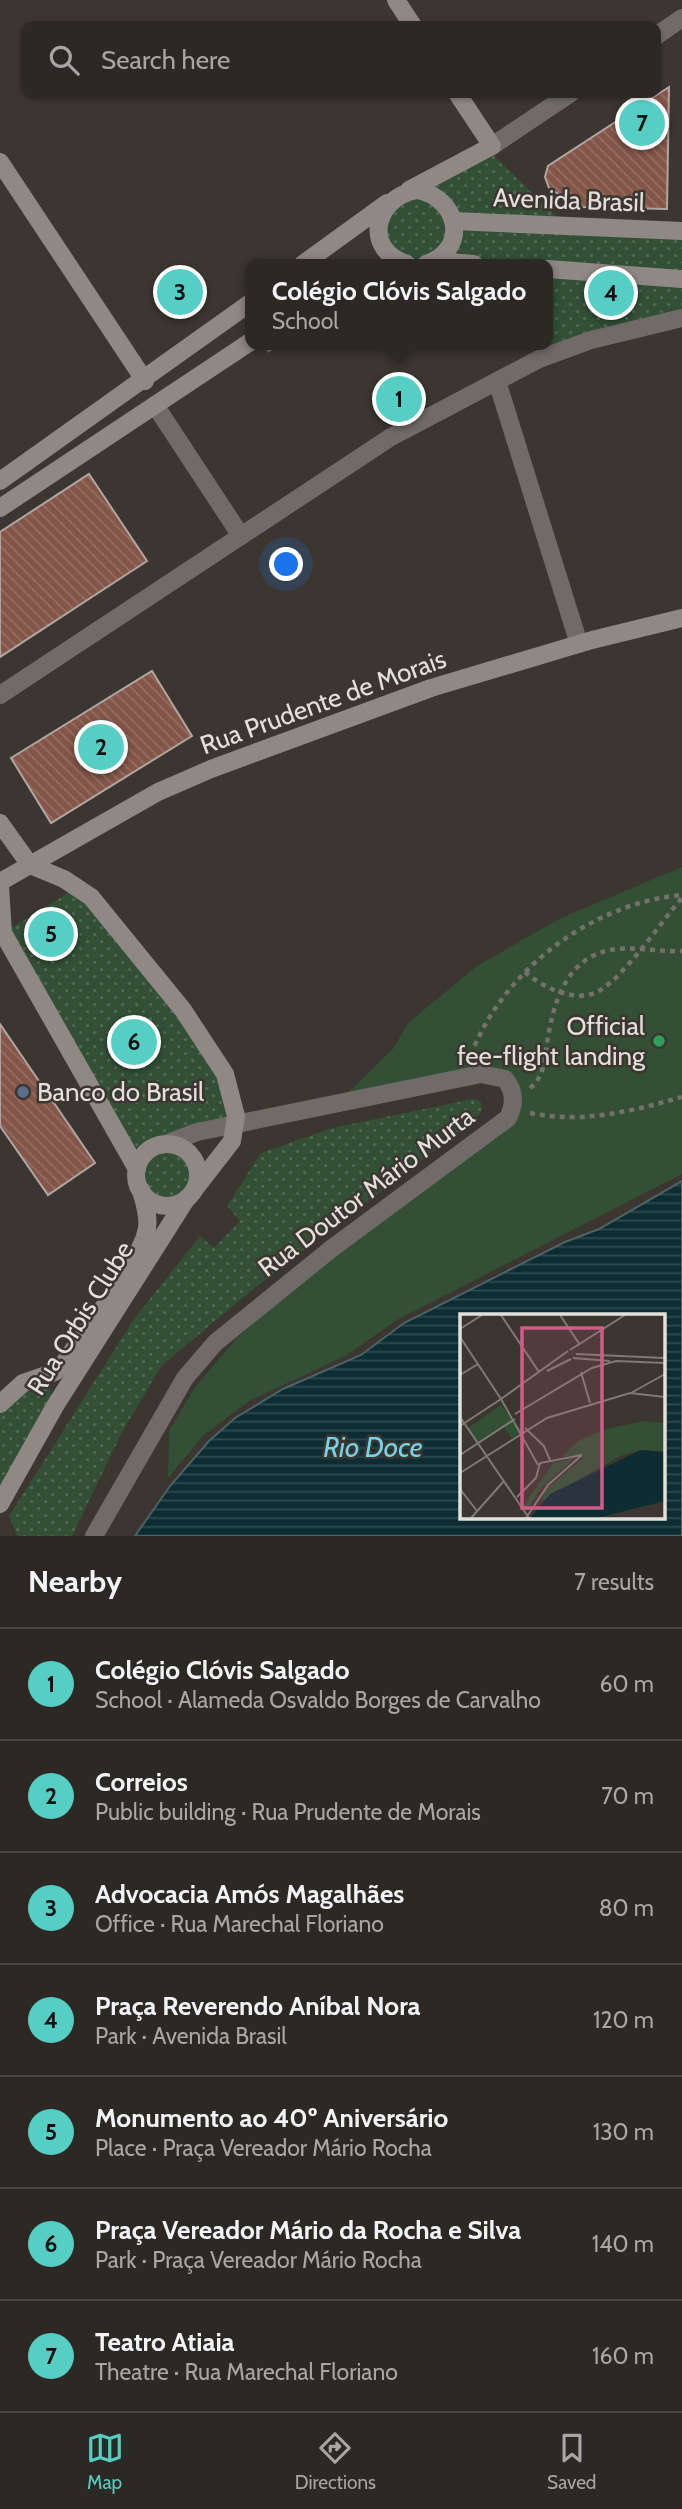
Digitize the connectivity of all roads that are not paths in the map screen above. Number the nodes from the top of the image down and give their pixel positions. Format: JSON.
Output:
{"nodes":[{"id":1,"x":396,"y":0,"type":"edge"},
{"id":2,"x":682,"y":18,"type":"edge"},
{"id":3,"x":410,"y":21,"type":"edge"},
{"id":4,"x":661,"y":33,"type":"edge"},
{"id":5,"x":460,"y":98,"type":"edge"},
{"id":6,"x":564,"y":98,"type":"edge"},
{"id":7,"x":492,"y":146,"type":"junction"},
{"id":8,"x":0,"y":162,"type":"edge"},
{"id":9,"x":398,"y":196,"type":"junction"},
{"id":10,"x":454,"y":221,"type":"junction"},
{"id":11,"x":682,"y":231,"type":"edge"},
{"id":12,"x":310,"y":259,"type":"edge"},
{"id":13,"x":398,"y":259,"type":"edge"},
{"id":14,"x":434,"y":259,"type":"edge"},
{"id":15,"x":553,"y":269,"type":"edge"},
{"id":16,"x":682,"y":279,"type":"edge"},
{"id":17,"x":245,"y":307,"type":"edge"},
{"id":18,"x":682,"y":318,"type":"edge"},
{"id":19,"x":245,"y":345,"type":"edge"},
{"id":20,"x":145,"y":381,"type":"junction"},
{"id":21,"x":497,"y":381,"type":"junction"},
{"id":22,"x":155,"y":405,"type":"junction"},
{"id":23,"x":0,"y":481,"type":"edge"},
{"id":24,"x":0,"y":508,"type":"edge"},
{"id":25,"x":241,"y":536,"type":"junction"},
{"id":26,"x":682,"y":618,"type":"edge"},
{"id":27,"x":579,"y":644,"type":"junction"},
{"id":28,"x":0,"y":695,"type":"edge"},
{"id":29,"x":0,"y":823,"type":"edge"},
{"id":30,"x":30,"y":866,"type":"junction"},
{"id":31,"x":0,"y":884,"type":"edge"},
{"id":32,"x":234,"y":1100,"type":"junction"},
{"id":33,"x":271,"y":1118,"type":"junction"},
{"id":34,"x":236,"y":1125,"type":"junction"},
{"id":35,"x":166,"y":1144,"type":"junction"},
{"id":36,"x":137,"y":1169,"type":"junction"},
{"id":37,"x":141,"y":1190,"type":"junction"},
{"id":38,"x":191,"y":1194,"type":"junction"},
{"id":39,"x":20,"y":1385,"type":"junction"},
{"id":40,"x":0,"y":1404,"type":"edge"},
{"id":41,"x":55,"y":1406,"type":"junction"},
{"id":42,"x":1,"y":1502,"type":"edge"},
{"id":43,"x":94,"y":1536,"type":"edge"}],
"edges":[{"from":1,"to":3,"type":"street"},
{"from":2,"to":4,"type":"street"},
{"from":5,"to":7,"type":"street"},
{"from":6,"to":7,"type":"street"},
{"from":7,"to":9,"type":"street"},
{"from":8,"to":20,"type":"street"},
{"from":9,"to":10,"type":"street"},
{"from":9,"to":12,"type":"street"},
{"from":9,"to":13,"type":"street"},
{"from":10,"to":11,"type":"street","name":"Avenida Brasil"},
{"from":10,"to":14,"type":"street"},
{"from":15,"to":16,"type":"street"},
{"from":17,"to":20,"type":"street"},
{"from":18,"to":21,"type":"street"},
{"from":19,"to":22,"type":"street"},
{"from":20,"to":23,"type":"street"},
{"from":21,"to":25,"type":"street"},
{"from":21,"to":27,"type":"street"},
{"from":22,"to":24,"type":"street"},
{"from":22,"to":25,"type":"street"},
{"from":25,"to":28,"type":"street"},
{"from":26,"to":27,"type":"street","name":"Rua Prudente de Morais"},
{"from":27,"to":30,"type":"street","name":"Rua Prudente de Morais"},
{"from":29,"to":30,"type":"street"},
{"from":30,"to":31,"type":"street","name":"Rua Prudente de Morais"},
{"from":30,"to":32,"type":"street"},
{"from":31,"to":36,"type":"street"},
{"from":32,"to":33,"type":"street","name":"Rua Doutor Mário Murta"},
{"from":32,"to":34,"type":"street"},
{"from":33,"to":34,"type":"street","name":"Rua Doutor Mário Murta"},
{"from":33,"to":43,"type":"street","name":"Rua Doutor Mário Murta"},
{"from":34,"to":35,"type":"street","name":"Rua Doutor Mário Murta"},
{"from":34,"to":38,"type":"street","name":"Rua Orbis Clube"},
{"from":35,"to":36,"type":"street"},
{"from":35,"to":38,"type":"street"},
{"from":36,"to":37,"type":"street"},
{"from":37,"to":38,"type":"street"},
{"from":37,"to":39,"type":"street","name":"Rua Orbis Clube"},
{"from":38,"to":41,"type":"street","name":"Rua Orbis Clube"},
{"from":39,"to":40,"type":"street","name":"Rua Orbis Clube"},
{"from":39,"to":41,"type":"street"},
{"from":41,"to":42,"type":"street","name":"Rua Orbis Clube"}]}
